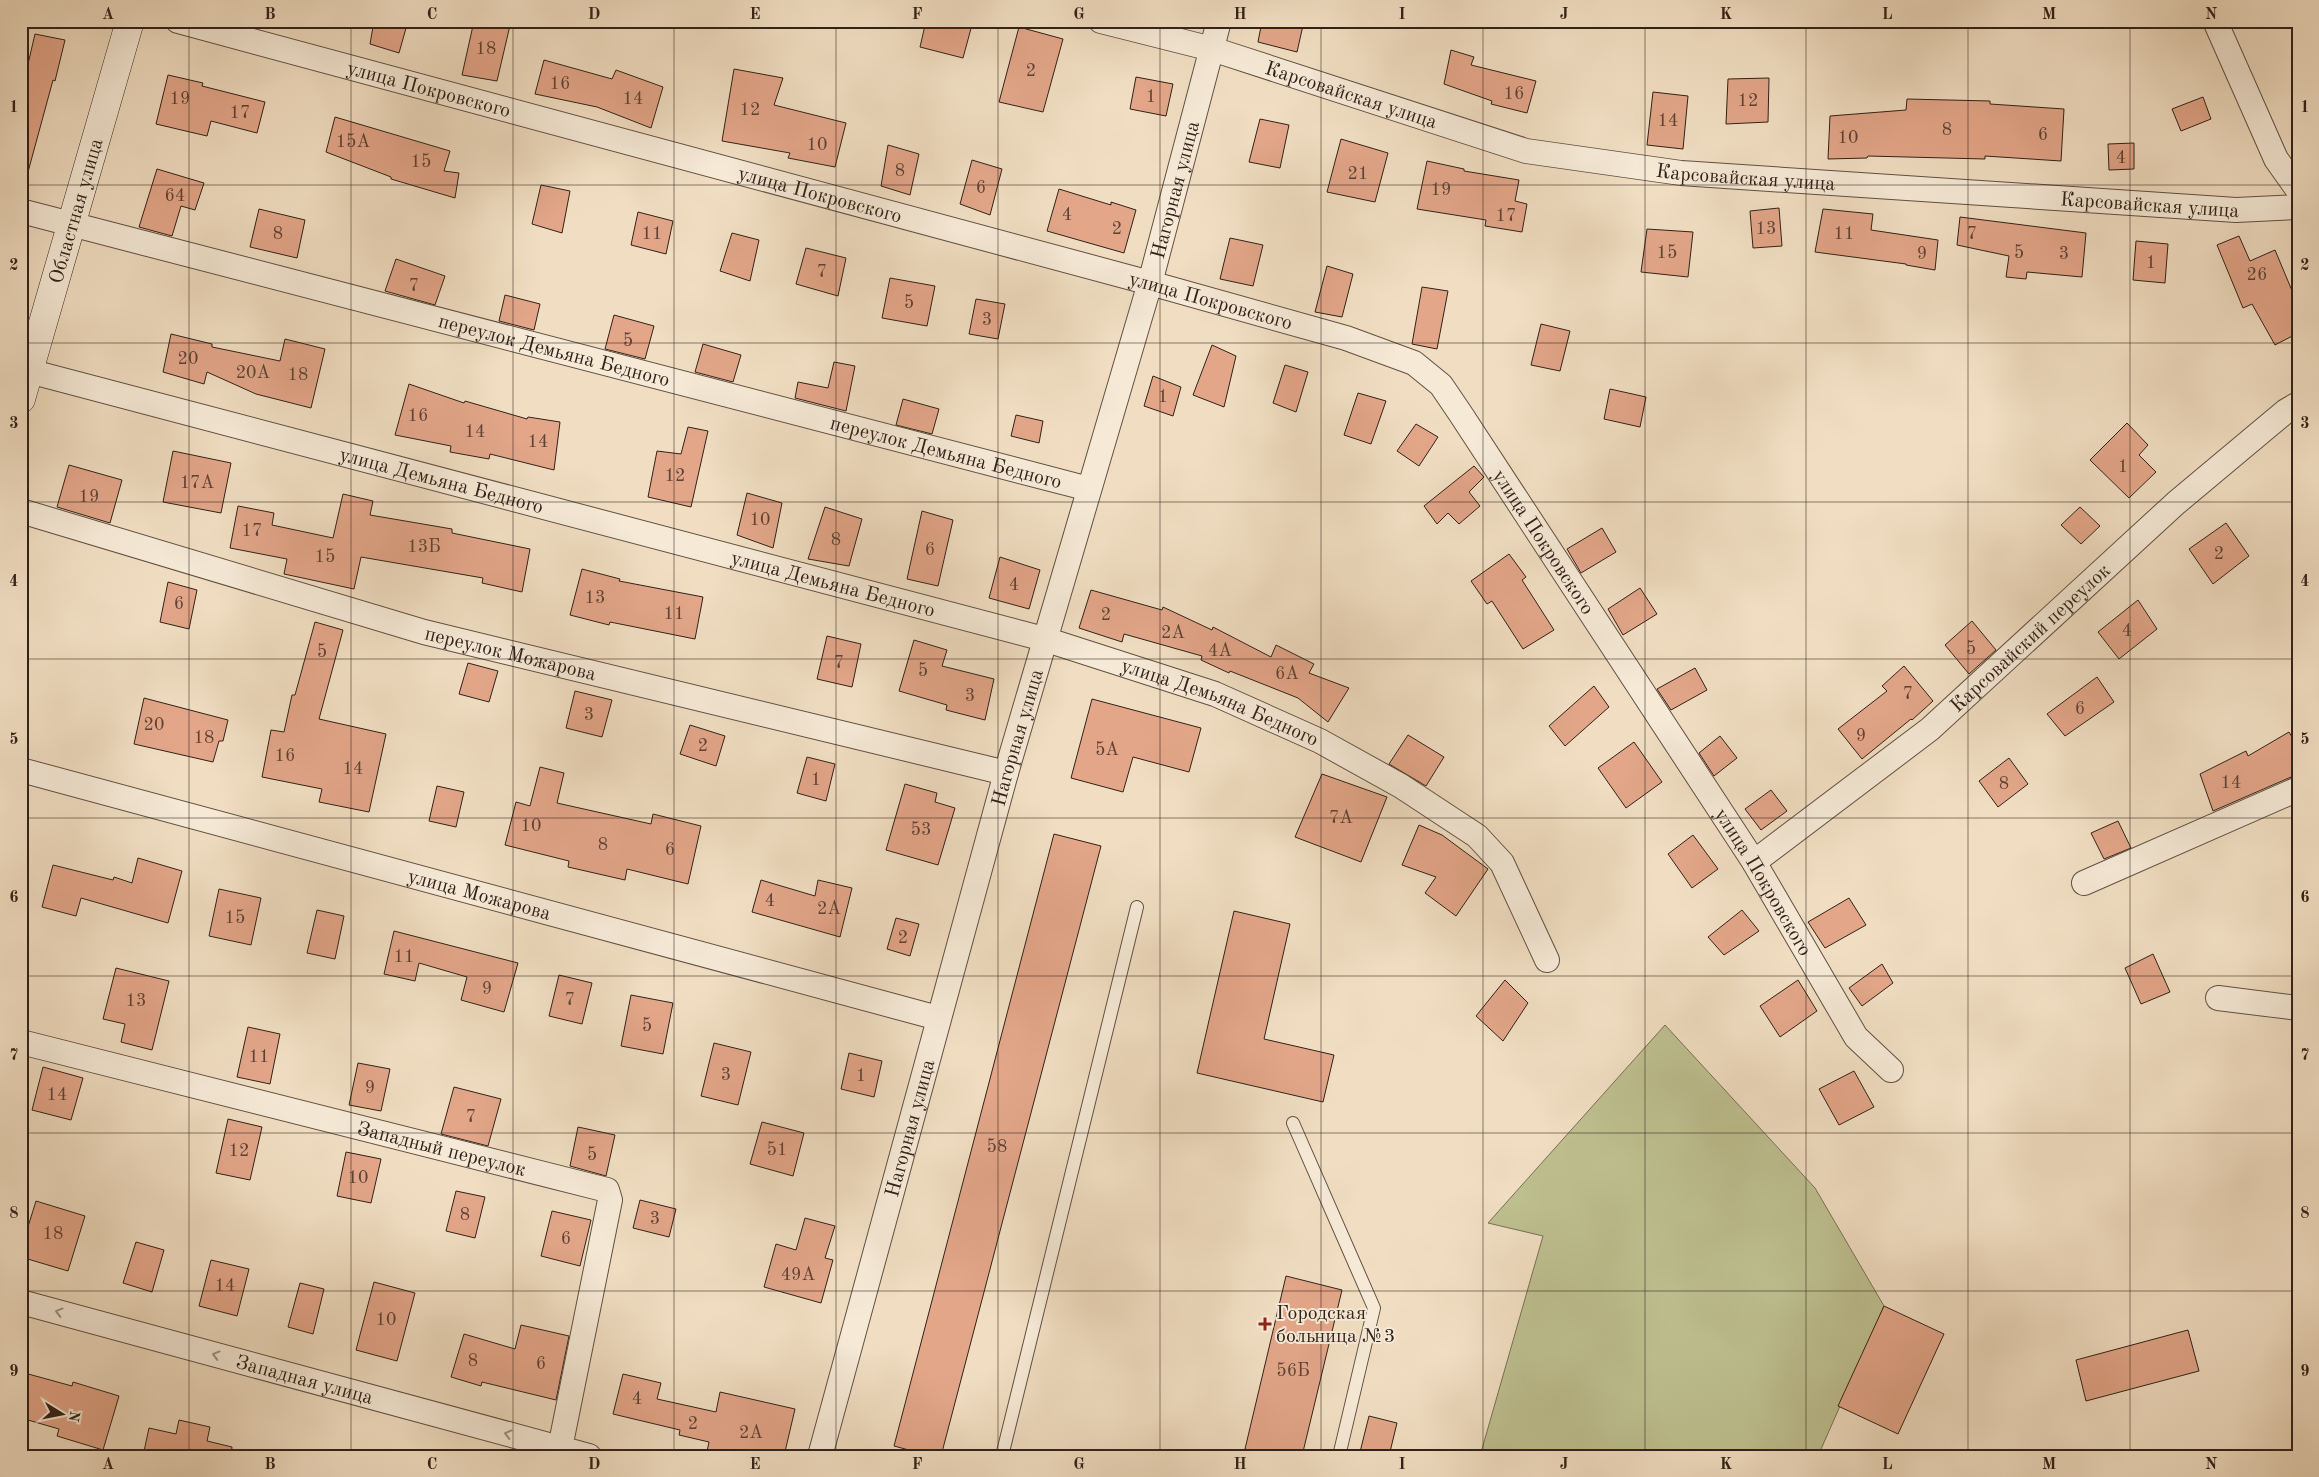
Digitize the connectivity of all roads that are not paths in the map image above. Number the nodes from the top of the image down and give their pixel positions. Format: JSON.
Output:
{"nodes":[{"id":1,"x":130,"y":21,"type":"edge"},
{"id":2,"x":178,"y":21,"type":"edge"},
{"id":3,"x":1101,"y":21,"type":"edge"},
{"id":4,"x":1219,"y":21,"type":"edge"},
{"id":5,"x":2215,"y":21,"type":"edge"},
{"id":6,"x":1212,"y":49,"type":"junction"},
{"id":7,"x":2298,"y":190,"type":"edge"},
{"id":8,"x":2298,"y":207,"type":"edge"},
{"id":9,"x":21,"y":211,"type":"edge"},
{"id":10,"x":73,"y":225,"type":"junction"},
{"id":11,"x":1150,"y":283,"type":"junction"},
{"id":12,"x":25,"y":370,"type":"edge"},
{"id":13,"x":21,"y":399,"type":"edge"},
{"id":14,"x":2298,"y":404,"type":"edge"},
{"id":15,"x":1089,"y":489,"type":"junction"},
{"id":16,"x":21,"y":511,"type":"edge"},
{"id":17,"x":1044,"y":639,"type":"junction"},
{"id":18,"x":21,"y":770,"type":"edge"},
{"id":19,"x":1006,"y":773,"type":"junction"},
{"id":20,"x":2298,"y":789,"type":"edge"},
{"id":21,"x":1754,"y":862,"type":"junction"},
{"id":22,"x":2084,"y":883,"type":"dead end"},
{"id":23,"x":1137,"y":907,"type":"dead end"},
{"id":24,"x":1547,"y":960,"type":"dead end"},
{"id":25,"x":2218,"y":998,"type":"dead end"},
{"id":26,"x":2298,"y":1008,"type":"edge"},
{"id":27,"x":938,"y":1018,"type":"junction"},
{"id":28,"x":21,"y":1042,"type":"edge"},
{"id":29,"x":1891,"y":1070,"type":"dead end"},
{"id":30,"x":1293,"y":1123,"type":"dead end"},
{"id":31,"x":21,"y":1302,"type":"edge"},
{"id":32,"x":560,"y":1448,"type":"junction"},
{"id":33,"x":589,"y":1456,"type":"edge"},
{"id":34,"x":820,"y":1456,"type":"edge"},
{"id":35,"x":1002,"y":1456,"type":"edge"},
{"id":36,"x":1339,"y":1456,"type":"edge"}],
"edges":[{"from":1,"to":10,"type":"main road","name":"Областная улица"},
{"from":2,"to":11,"type":"street","name":"улица Покровского"},
{"from":3,"to":6,"type":"street","name":"Карсовайская улица"},
{"from":4,"to":6,"type":"street","name":"Нагорная улица"},
{"from":5,"to":7,"type":"street"},
{"from":6,"to":8,"type":"street","name":"Карсовайская улица"},
{"from":6,"to":11,"type":"street","name":"Нагорная улица"},
{"from":9,"to":10,"type":"street","name":"переулок Демьяна Бедного"},
{"from":10,"to":12,"type":"main road","name":"Областная улица"},
{"from":10,"to":15,"type":"street","name":"переулок Демьяна Бедного"},
{"from":11,"to":15,"type":"street","name":"Нагорная улица"},
{"from":11,"to":21,"type":"street","name":"улица Покровского"},
{"from":12,"to":13,"type":"main road","name":"Областная улица"},
{"from":12,"to":17,"type":"street","name":"улица Демьяна Бедного"},
{"from":14,"to":21,"type":"street","name":"Карсовайский переулок"},
{"from":15,"to":17,"type":"street","name":"Нагорная улица"},
{"from":16,"to":19,"type":"street","name":"переулок Можарова"},
{"from":17,"to":19,"type":"street","name":"Нагорная улица"},
{"from":17,"to":24,"type":"street","name":"улица Демьяна Бедного"},
{"from":18,"to":27,"type":"street","name":"улица Можарова"},
{"from":19,"to":27,"type":"street","name":"Нагорная улица"},
{"from":20,"to":22,"type":"street"},
{"from":21,"to":29,"type":"street","name":"улица Покровского"},
{"from":23,"to":35,"type":"lane"},
{"from":25,"to":26,"type":"street"},
{"from":27,"to":34,"type":"street","name":"Нагорная улица"},
{"from":28,"to":32,"type":"street","name":"Западный переулок"},
{"from":30,"to":36,"type":"lane"},
{"from":32,"to":31,"type":"street","name":"Западная улица","one_way":true},
{"from":32,"to":33,"type":"street","name":"Западная улица"}]}
